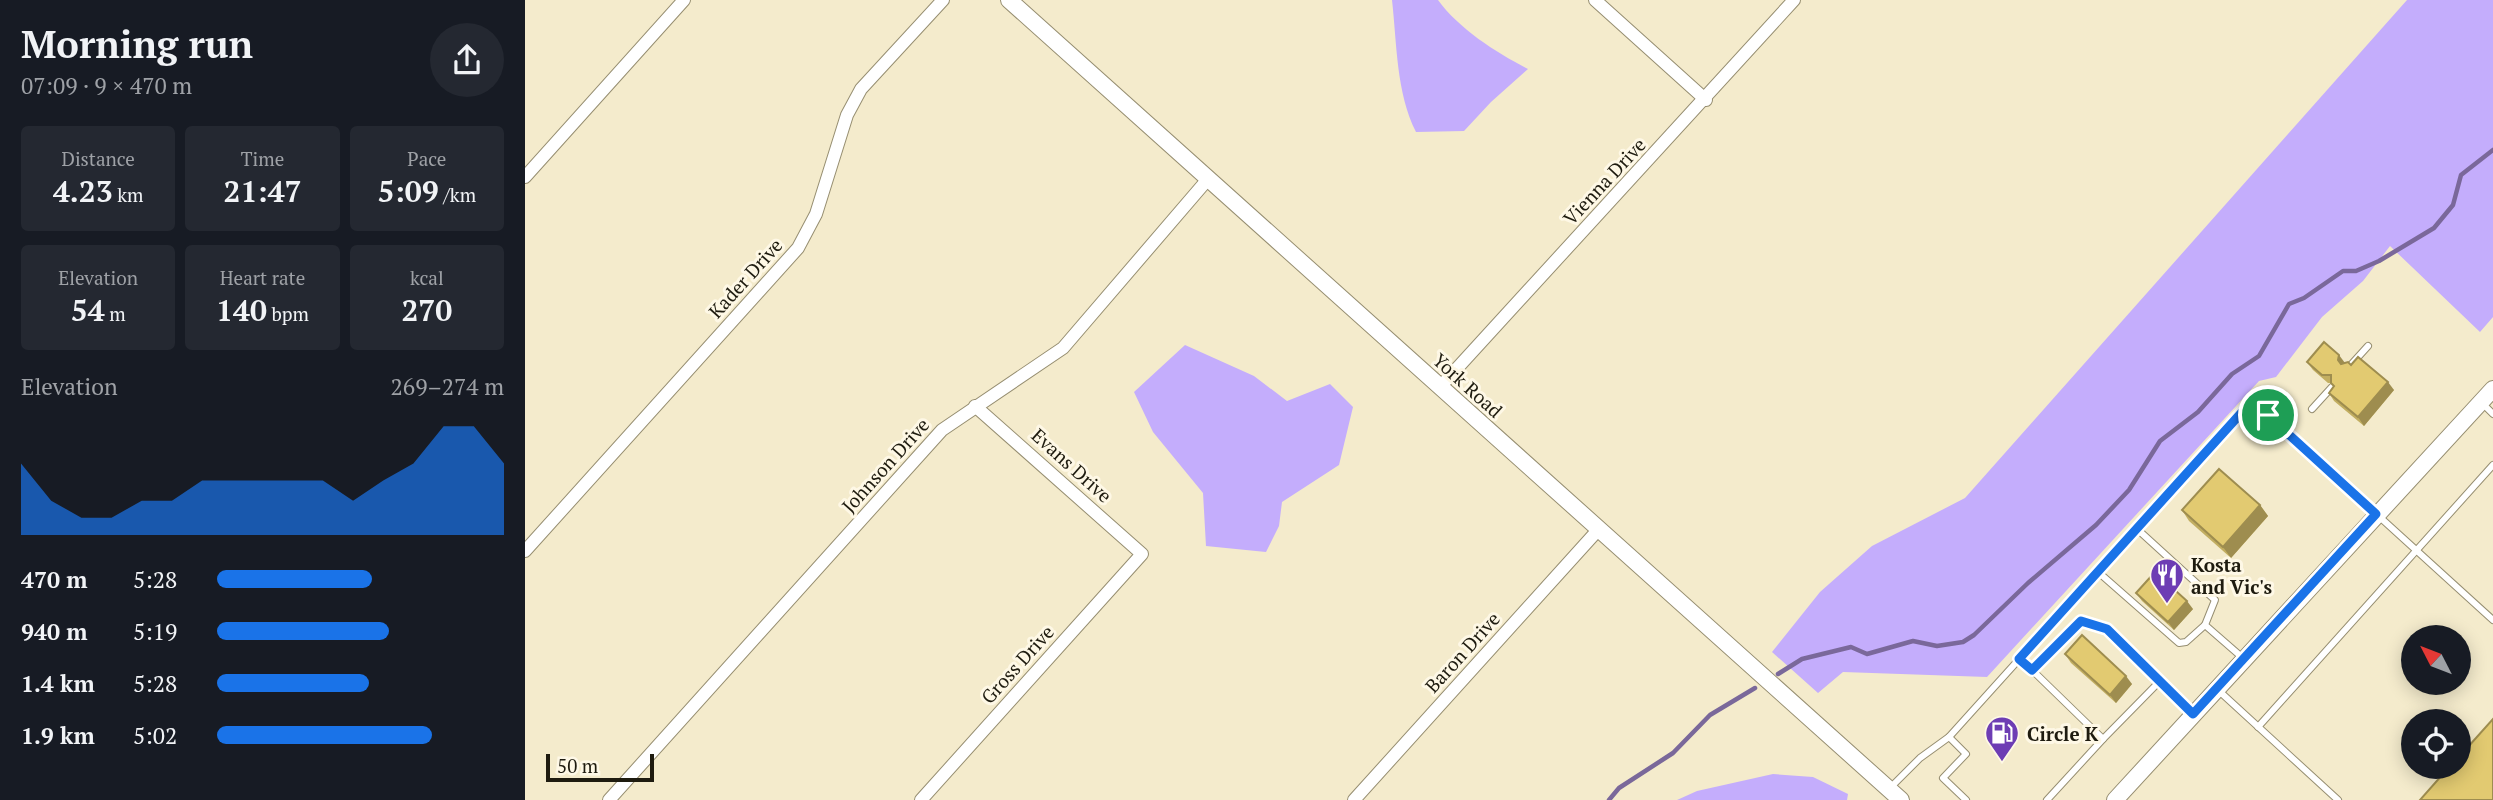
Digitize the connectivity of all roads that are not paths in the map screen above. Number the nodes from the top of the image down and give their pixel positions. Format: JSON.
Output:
{"nodes":[{"id":1,"x":684,"y":0,"type":"edge"},
{"id":2,"x":943,"y":0,"type":"edge"},
{"id":3,"x":1009,"y":0,"type":"edge"},
{"id":4,"x":1595,"y":0,"type":"edge"},
{"id":5,"x":1794,"y":0,"type":"edge"},
{"id":6,"x":1706,"y":100,"type":"junction"},
{"id":7,"x":525,"y":177,"type":"edge"},
{"id":8,"x":1208,"y":179,"type":"junction"},
{"id":9,"x":2368,"y":346,"type":"dead end"},
{"id":10,"x":2349,"y":367,"type":"edge"},
{"id":11,"x":1440,"y":387,"type":"junction"},
{"id":12,"x":2332,"y":387,"type":"edge"},
{"id":13,"x":2493,"y":389,"type":"edge"},
{"id":14,"x":2480,"y":402,"type":"junction"},
{"id":15,"x":975,"y":405,"type":"junction"},
{"id":16,"x":2312,"y":409,"type":"dead end"},
{"id":17,"x":2493,"y":414,"type":"edge"},
{"id":18,"x":2493,"y":465,"type":"edge"},
{"id":19,"x":2376,"y":514,"type":"junction"},
{"id":20,"x":2136,"y":528,"type":"junction"},
{"id":21,"x":1598,"y":530,"type":"junction"},
{"id":22,"x":2416,"y":550,"type":"junction"},
{"id":23,"x":525,"y":551,"type":"edge"},
{"id":24,"x":1142,"y":554,"type":"joint"},
{"id":25,"x":2097,"y":571,"type":"junction"},
{"id":26,"x":2493,"y":620,"type":"edge"},
{"id":27,"x":2205,"y":625,"type":"junction"},
{"id":28,"x":2019,"y":659,"type":"junction"},
{"id":29,"x":2244,"y":659,"type":"junction"},
{"id":30,"x":2032,"y":670,"type":"junction"},
{"id":31,"x":2159,"y":682,"type":"junction"},
{"id":32,"x":2217,"y":689,"type":"junction"},
{"id":33,"x":2193,"y":714,"type":"junction"},
{"id":34,"x":2258,"y":727,"type":"junction"},
{"id":35,"x":1949,"y":737,"type":"junction"},
{"id":36,"x":2103,"y":739,"type":"junction"},
{"id":37,"x":1895,"y":794,"type":"edge"},
{"id":38,"x":609,"y":800,"type":"edge"},
{"id":39,"x":921,"y":800,"type":"edge"},
{"id":40,"x":1354,"y":800,"type":"edge"},
{"id":41,"x":1966,"y":800,"type":"edge"},
{"id":42,"x":2047,"y":800,"type":"edge"},
{"id":43,"x":2115,"y":800,"type":"edge"},
{"id":44,"x":2337,"y":800,"type":"edge"}],
"edges":[{"from":1,"to":7,"type":"street"},
{"from":2,"to":23,"type":"street","name":"Kader Drive"},
{"from":3,"to":8,"type":"street","name":"York Road"},
{"from":4,"to":6,"type":"street"},
{"from":5,"to":6,"type":"street","name":"Vienna Drive"},
{"from":6,"to":11,"type":"street","name":"Vienna Drive"},
{"from":8,"to":11,"type":"street","name":"York Road"},
{"from":8,"to":15,"type":"street","name":"Johnson Drive"},
{"from":9,"to":10,"type":"lane"},
{"from":11,"to":21,"type":"street","name":"York Road"},
{"from":12,"to":16,"type":"lane"},
{"from":13,"to":14,"type":"street"},
{"from":14,"to":17,"type":"lane"},
{"from":14,"to":19,"type":"street"},
{"from":15,"to":24,"type":"street","name":"Evans Drive"},
{"from":15,"to":38,"type":"street","name":"Johnson Drive"},
{"from":18,"to":22,"type":"lane"},
{"from":19,"to":20,"type":"lane"},
{"from":19,"to":22,"type":"lane"},
{"from":19,"to":29,"type":"street"},
{"from":20,"to":25,"type":"lane"},
{"from":20,"to":27,"type":"lane"},
{"from":21,"to":37,"type":"street","name":"York Road"},
{"from":21,"to":40,"type":"street","name":"Baron Drive"},
{"from":22,"to":26,"type":"lane"},
{"from":22,"to":34,"type":"lane"},
{"from":24,"to":39,"type":"street","name":"Gross Drive"},
{"from":25,"to":27,"type":"lane"},
{"from":25,"to":28,"type":"lane"},
{"from":27,"to":29,"type":"lane"},
{"from":28,"to":30,"type":"lane"},
{"from":28,"to":35,"type":"lane"},
{"from":29,"to":32,"type":"street"},
{"from":30,"to":31,"type":"lane"},
{"from":30,"to":36,"type":"lane"},
{"from":31,"to":33,"type":"lane"},
{"from":31,"to":36,"type":"lane"},
{"from":32,"to":33,"type":"street"},
{"from":32,"to":34,"type":"lane"},
{"from":33,"to":43,"type":"street"},
{"from":34,"to":44,"type":"lane"},
{"from":35,"to":37,"type":"lane"},
{"from":35,"to":41,"type":"lane"},
{"from":36,"to":42,"type":"lane"}]}
